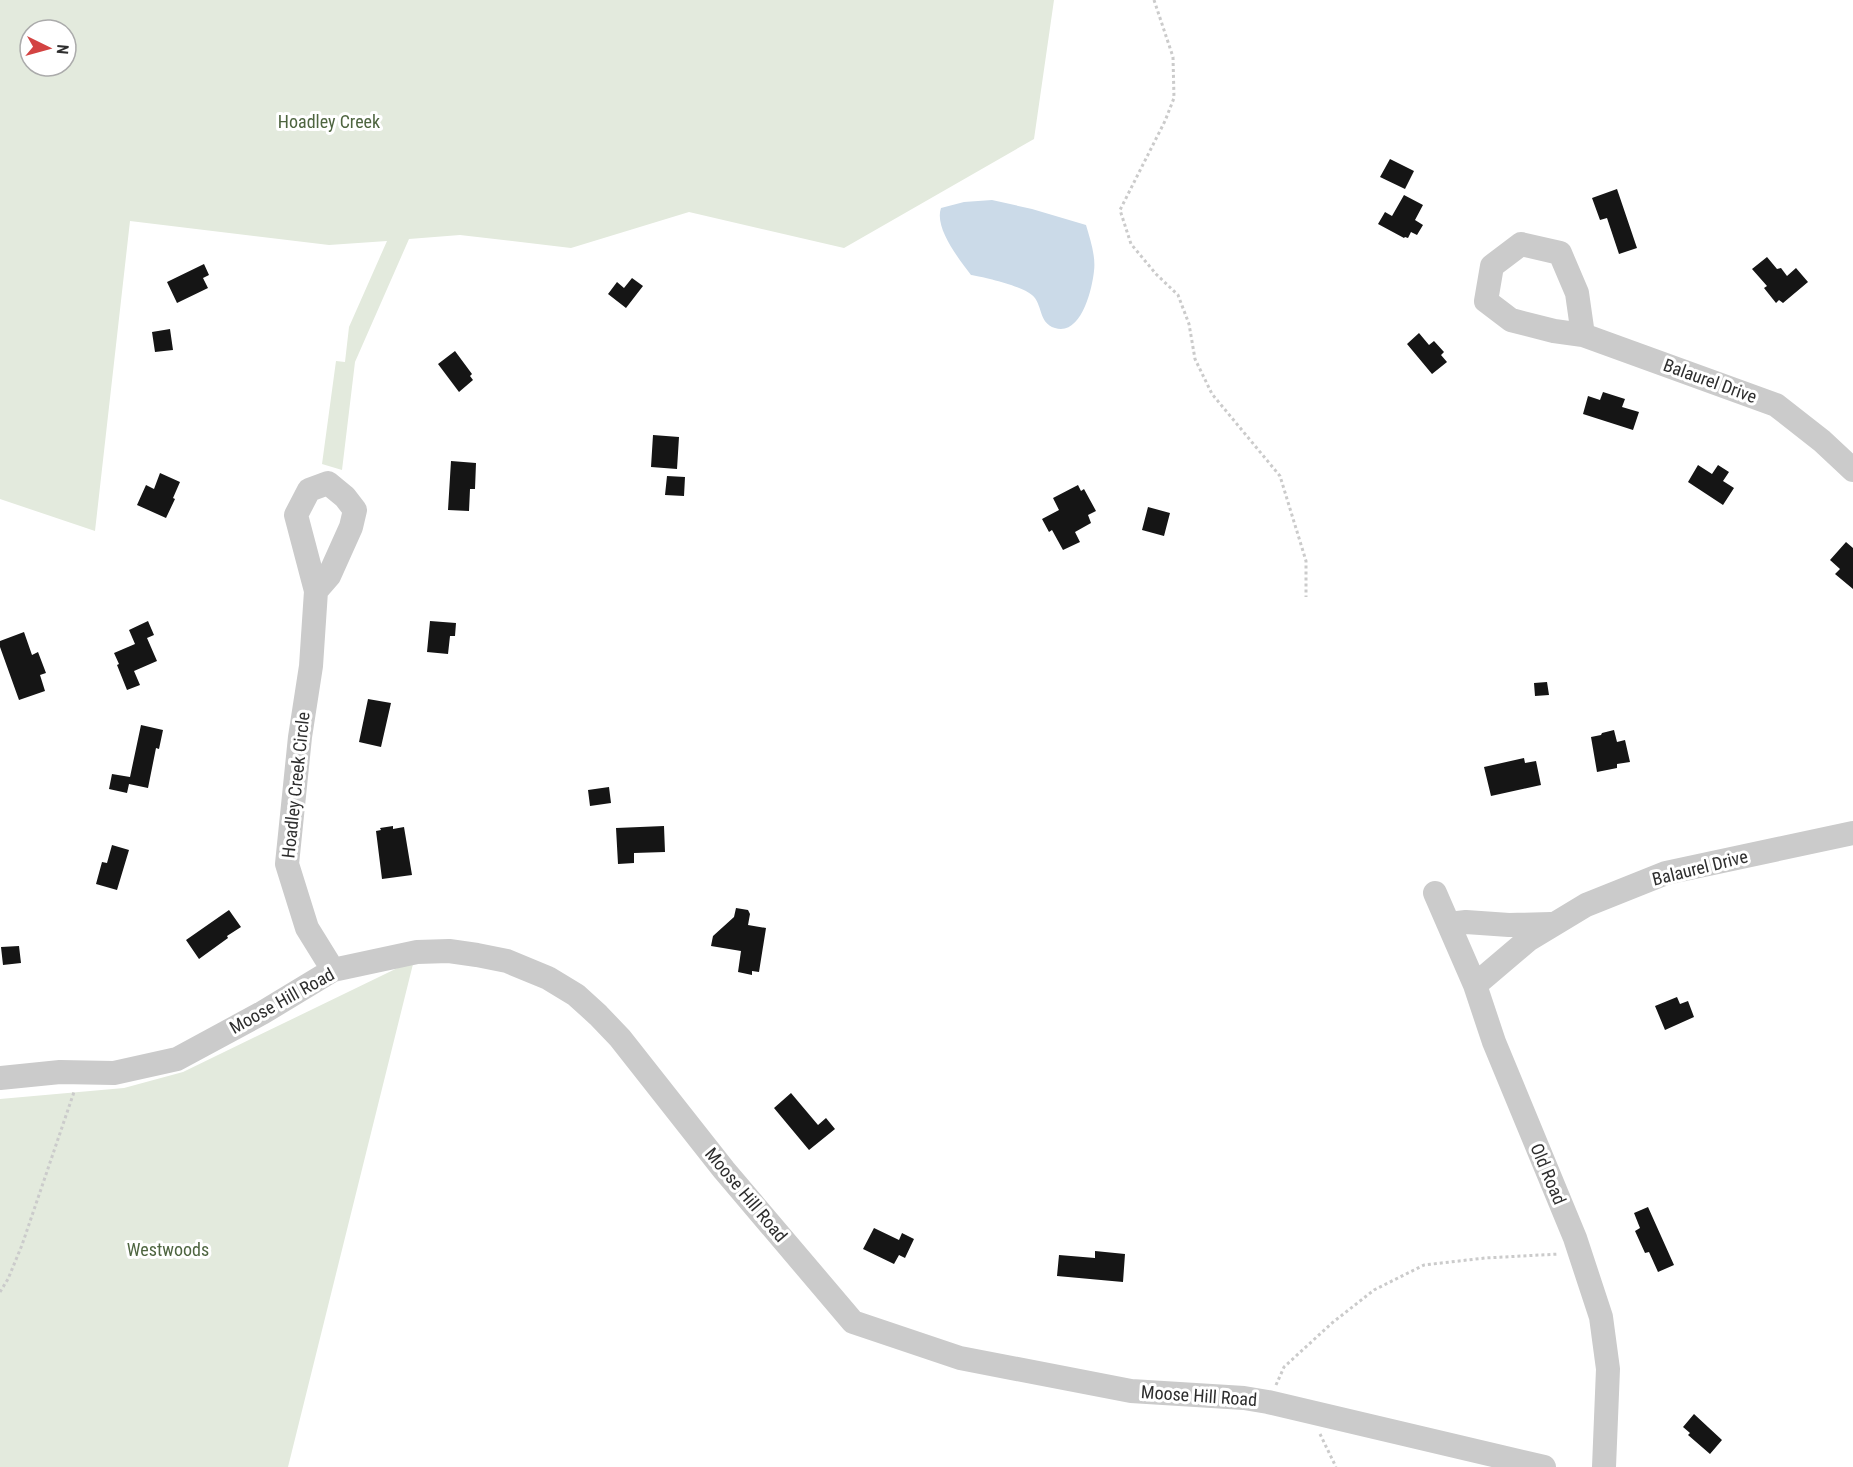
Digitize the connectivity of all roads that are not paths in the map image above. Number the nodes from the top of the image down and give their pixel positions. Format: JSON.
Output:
{"nodes":[{"id":1,"x":1583,"y":335,"type":"junction"},
{"id":2,"x":1853,"y":471,"type":"edge"},
{"id":3,"x":316,"y":591,"type":"dead end"},
{"id":4,"x":1853,"y":833,"type":"edge"},
{"id":5,"x":1435,"y":893,"type":"dead end"},
{"id":6,"x":1449,"y":924,"type":"junction"},
{"id":7,"x":1554,"y":924,"type":"junction"},
{"id":8,"x":333,"y":970,"type":"junction"},
{"id":9,"x":1475,"y":985,"type":"junction"},
{"id":10,"x":0,"y":1078,"type":"edge"},
{"id":11,"x":1544,"y":1467,"type":"edge"},
{"id":12,"x":1604,"y":1467,"type":"edge"}],
"edges":[{"from":1,"to":1,"type":"street","name":"Balaurel Drive"},
{"from":1,"to":2,"type":"street","name":"Balaurel Drive"},
{"from":3,"to":8,"type":"street","name":"Hoadley Creek Circle"},
{"from":4,"to":7,"type":"street","name":"Balaurel Drive"},
{"from":5,"to":6,"type":"street","name":"Old Road"},
{"from":6,"to":7,"type":"street","name":"Balaurel Drive"},
{"from":6,"to":9,"type":"street","name":"Old Road"},
{"from":7,"to":9,"type":"street","name":"Balaurel Drive"},
{"from":8,"to":10,"type":"street","name":"Moose Hill Road"},
{"from":8,"to":11,"type":"street","name":"Moose Hill Road"},
{"from":9,"to":12,"type":"street","name":"Old Road"}]}
